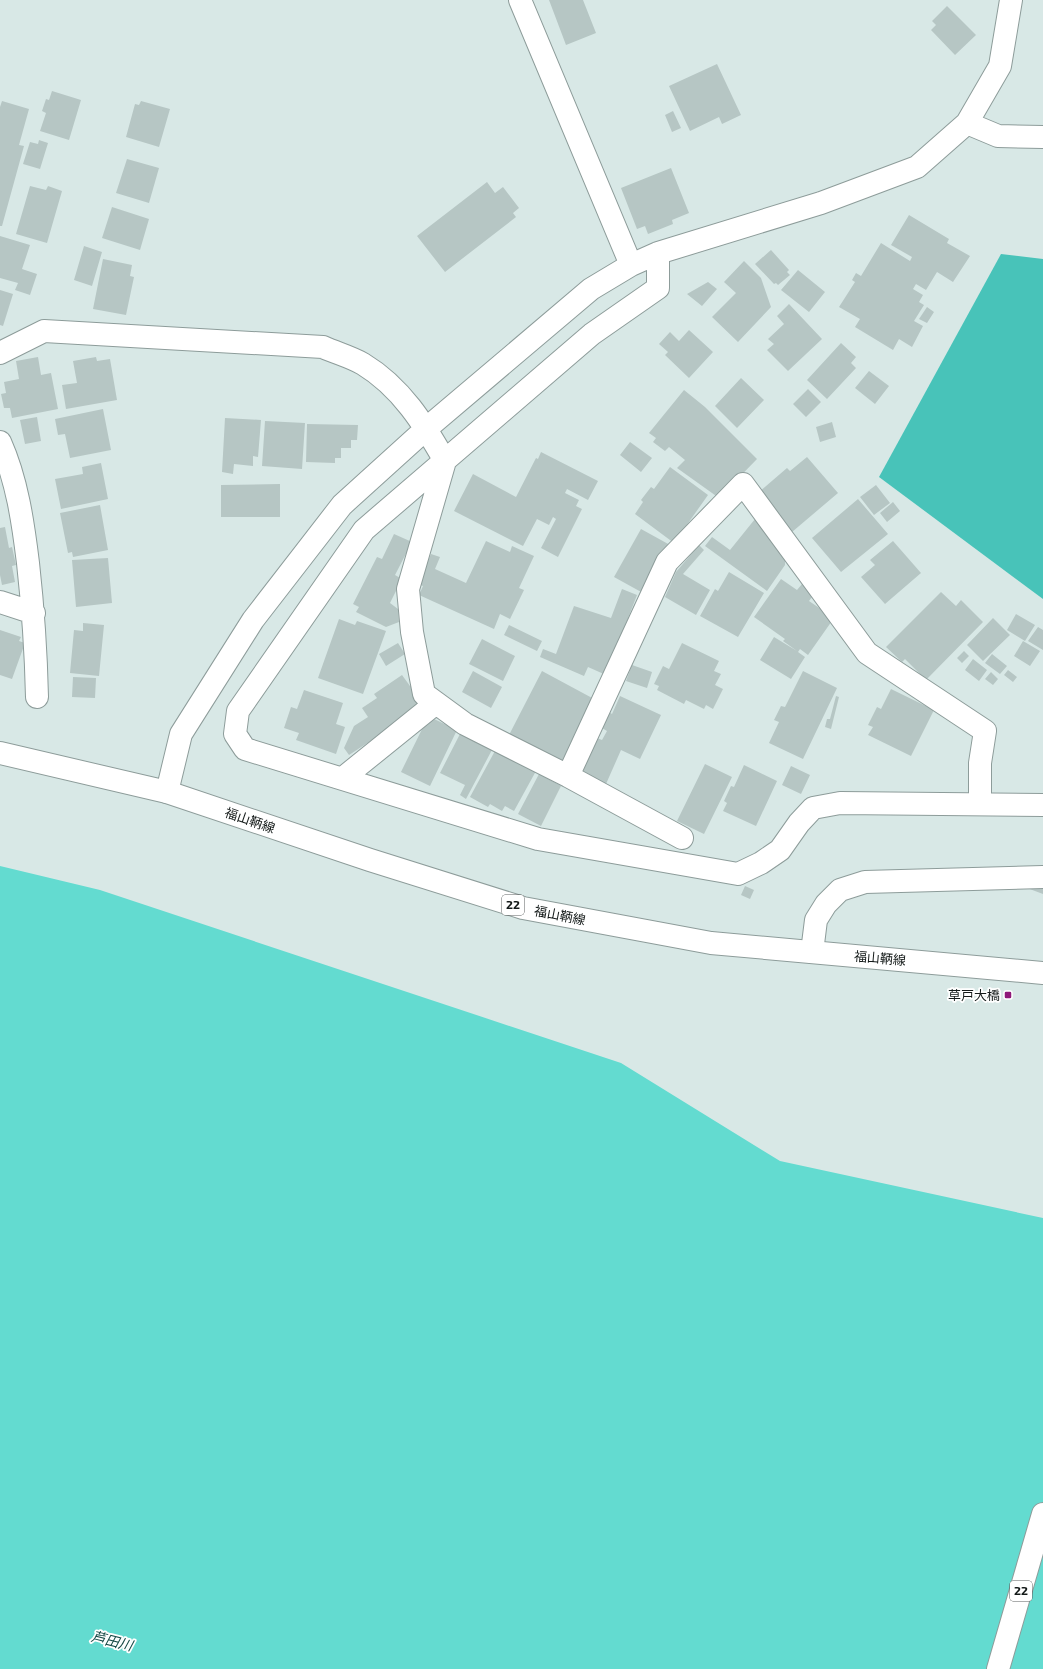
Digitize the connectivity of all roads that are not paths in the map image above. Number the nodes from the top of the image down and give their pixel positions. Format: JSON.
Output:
{"nodes":[{"id":1,"x":520,"y":0,"type":"edge"},
{"id":2,"x":1011,"y":0,"type":"edge"},
{"id":3,"x":967,"y":123,"type":"junction"},
{"id":4,"x":1043,"y":137,"type":"edge"},
{"id":5,"x":658,"y":253,"type":"junction"},
{"id":6,"x":631,"y":265,"type":"junction"},
{"id":7,"x":0,"y":353,"type":"edge"},
{"id":8,"x":426,"y":428,"type":"junction"},
{"id":9,"x":0,"y":442,"type":"edge"},
{"id":10,"x":445,"y":461,"type":"junction"},
{"id":11,"x":0,"y":602,"type":"edge"},
{"id":12,"x":34,"y":613,"type":"junction"},
{"id":13,"x":37,"y":697,"type":"dead end"},
{"id":14,"x":436,"y":702,"type":"junction"},
{"id":15,"x":0,"y":753,"type":"edge"},
{"id":16,"x":568,"y":776,"type":"junction"},
{"id":17,"x":343,"y":778,"type":"junction"},
{"id":18,"x":167,"y":792,"type":"junction"},
{"id":19,"x":980,"y":803,"type":"junction"},
{"id":20,"x":1043,"y":805,"type":"edge"},
{"id":21,"x":682,"y":838,"type":"dead end"},
{"id":22,"x":1043,"y":877,"type":"edge"},
{"id":23,"x":812,"y":952,"type":"junction"},
{"id":24,"x":1043,"y":973,"type":"edge"},
{"id":25,"x":1043,"y":1514,"type":"edge"},
{"id":26,"x":998,"y":1669,"type":"edge"}],
"edges":[{"from":1,"to":6,"type":"street"},
{"from":2,"to":3,"type":"street"},
{"from":3,"to":4,"type":"street"},
{"from":3,"to":5,"type":"street"},
{"from":5,"to":6,"type":"street"},
{"from":5,"to":10,"type":"street"},
{"from":6,"to":8,"type":"street"},
{"from":7,"to":8,"type":"street"},
{"from":8,"to":10,"type":"street"},
{"from":8,"to":18,"type":"street"},
{"from":9,"to":12,"type":"street"},
{"from":10,"to":14,"type":"street"},
{"from":10,"to":17,"type":"street"},
{"from":11,"to":12,"type":"street"},
{"from":12,"to":13,"type":"street"},
{"from":14,"to":16,"type":"street"},
{"from":14,"to":17,"type":"street"},
{"from":15,"to":18,"type":"street","name":"福山鞆線","number":"22"},
{"from":16,"to":19,"type":"street"},
{"from":16,"to":21,"type":"street"},
{"from":17,"to":19,"type":"street"},
{"from":18,"to":23,"type":"street","name":"福山鞆線","number":"22"},
{"from":19,"to":20,"type":"street"},
{"from":22,"to":23,"type":"street"},
{"from":23,"to":24,"type":"street","name":"福山鞆線","number":"22"},
{"from":25,"to":26,"type":"street","number":"22"}]}
